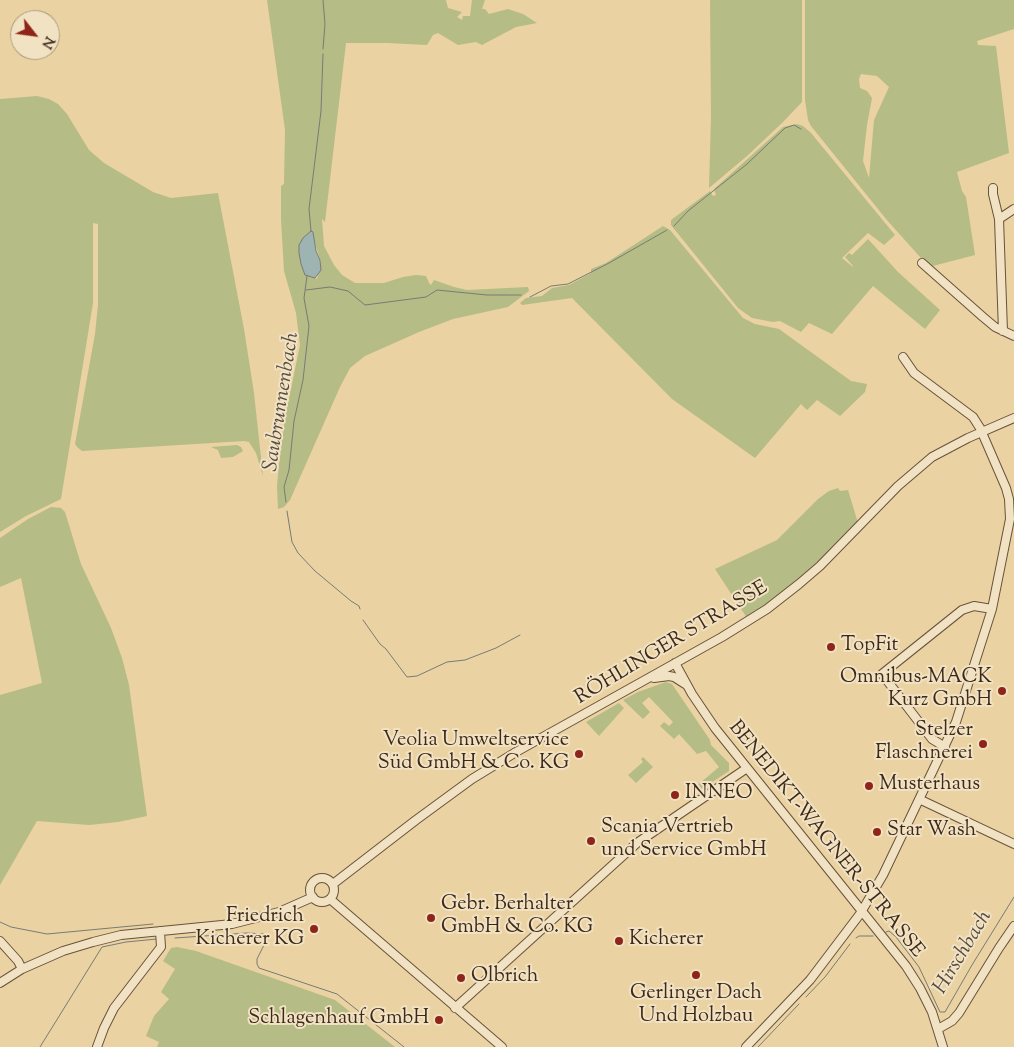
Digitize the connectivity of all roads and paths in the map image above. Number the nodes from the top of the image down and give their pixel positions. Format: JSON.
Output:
{"nodes":[{"id":1,"x":993,"y":188,"type":"dead end"},
{"id":2,"x":1014,"y":208,"type":"edge"},
{"id":3,"x":999,"y":219,"type":"junction"},
{"id":4,"x":922,"y":263,"type":"dead end"},
{"id":5,"x":1003,"y":331,"type":"junction"},
{"id":6,"x":1014,"y":336,"type":"edge"},
{"id":7,"x":903,"y":357,"type":"dead end"},
{"id":8,"x":1014,"y":418,"type":"edge"},
{"id":9,"x":981,"y":432,"type":"junction"},
{"id":10,"x":1011,"y":499,"type":"edge"},
{"id":11,"x":992,"y":609,"type":"junction"},
{"id":12,"x":675,"y":663,"type":"junction"},
{"id":13,"x":652,"y":677,"type":"junction"},
{"id":14,"x":687,"y":685,"type":"junction"},
{"id":15,"x":945,"y":747,"type":"junction"},
{"id":16,"x":747,"y":768,"type":"junction"},
{"id":17,"x":920,"y":800,"type":"junction"},
{"id":18,"x":1014,"y":844,"type":"edge"},
{"id":19,"x":333,"y":884,"type":"junction"},
{"id":20,"x":313,"y":897,"type":"junction"},
{"id":21,"x":330,"y":899,"type":"junction"},
{"id":22,"x":862,"y":910,"type":"junction"},
{"id":23,"x":1014,"y":926,"type":"edge"},
{"id":24,"x":160,"y":931,"type":"junction"},
{"id":25,"x":0,"y":941,"type":"edge"},
{"id":26,"x":22,"y":969,"type":"junction"},
{"id":27,"x":0,"y":983,"type":"edge"},
{"id":28,"x":455,"y":1008,"type":"junction"},
{"id":29,"x":938,"y":1029,"type":"junction"},
{"id":30,"x":97,"y":1047,"type":"edge"},
{"id":31,"x":502,"y":1047,"type":"edge"},
{"id":32,"x":746,"y":1047,"type":"edge"},
{"id":33,"x":943,"y":1047,"type":"edge"}],
"edges":[{"from":1,"to":3,"type":"street"},
{"from":2,"to":3,"type":"street"},
{"from":3,"to":5,"type":"street"},
{"from":4,"to":5,"type":"street"},
{"from":5,"to":6,"type":"street"},
{"from":7,"to":9,"type":"street"},
{"from":8,"to":9,"type":"street","name":"RÖHLINGER STRASSE"},
{"from":9,"to":10,"type":"street"},
{"from":9,"to":12,"type":"street","name":"RÖHLINGER STRASSE"},
{"from":10,"to":11,"type":"street"},
{"from":11,"to":15,"type":"street"},
{"from":11,"to":15,"type":"street"},
{"from":12,"to":13,"type":"street","name":"RÖHLINGER STRASSE"},
{"from":12,"to":14,"type":"street","name":"BENEDIKT-WAGNER-STRASSE"},
{"from":13,"to":14,"type":"street"},
{"from":13,"to":19,"type":"street","name":"RÖHLINGER STRASSE"},
{"from":14,"to":16,"type":"street","name":"BENEDIKT-WAGNER-STRASSE"},
{"from":15,"to":17,"type":"street"},
{"from":16,"to":22,"type":"street","name":"BENEDIKT-WAGNER-STRASSE"},
{"from":16,"to":28,"type":"street"},
{"from":17,"to":18,"type":"street"},
{"from":17,"to":22,"type":"street"},
{"from":19,"to":20,"type":"street"},
{"from":19,"to":21,"type":"street"},
{"from":20,"to":21,"type":"street"},
{"from":20,"to":24,"type":"street"},
{"from":21,"to":28,"type":"street"},
{"from":22,"to":29,"type":"street","name":"BENEDIKT-WAGNER-STRASSE"},
{"from":22,"to":32,"type":"street"},
{"from":23,"to":29,"type":"street"},
{"from":24,"to":26,"type":"street"},
{"from":24,"to":30,"type":"street"},
{"from":25,"to":26,"type":"street"},
{"from":26,"to":27,"type":"street"},
{"from":28,"to":31,"type":"street"},
{"from":29,"to":33,"type":"street","name":"BENEDIKT-WAGNER-STRASSE"}]}
